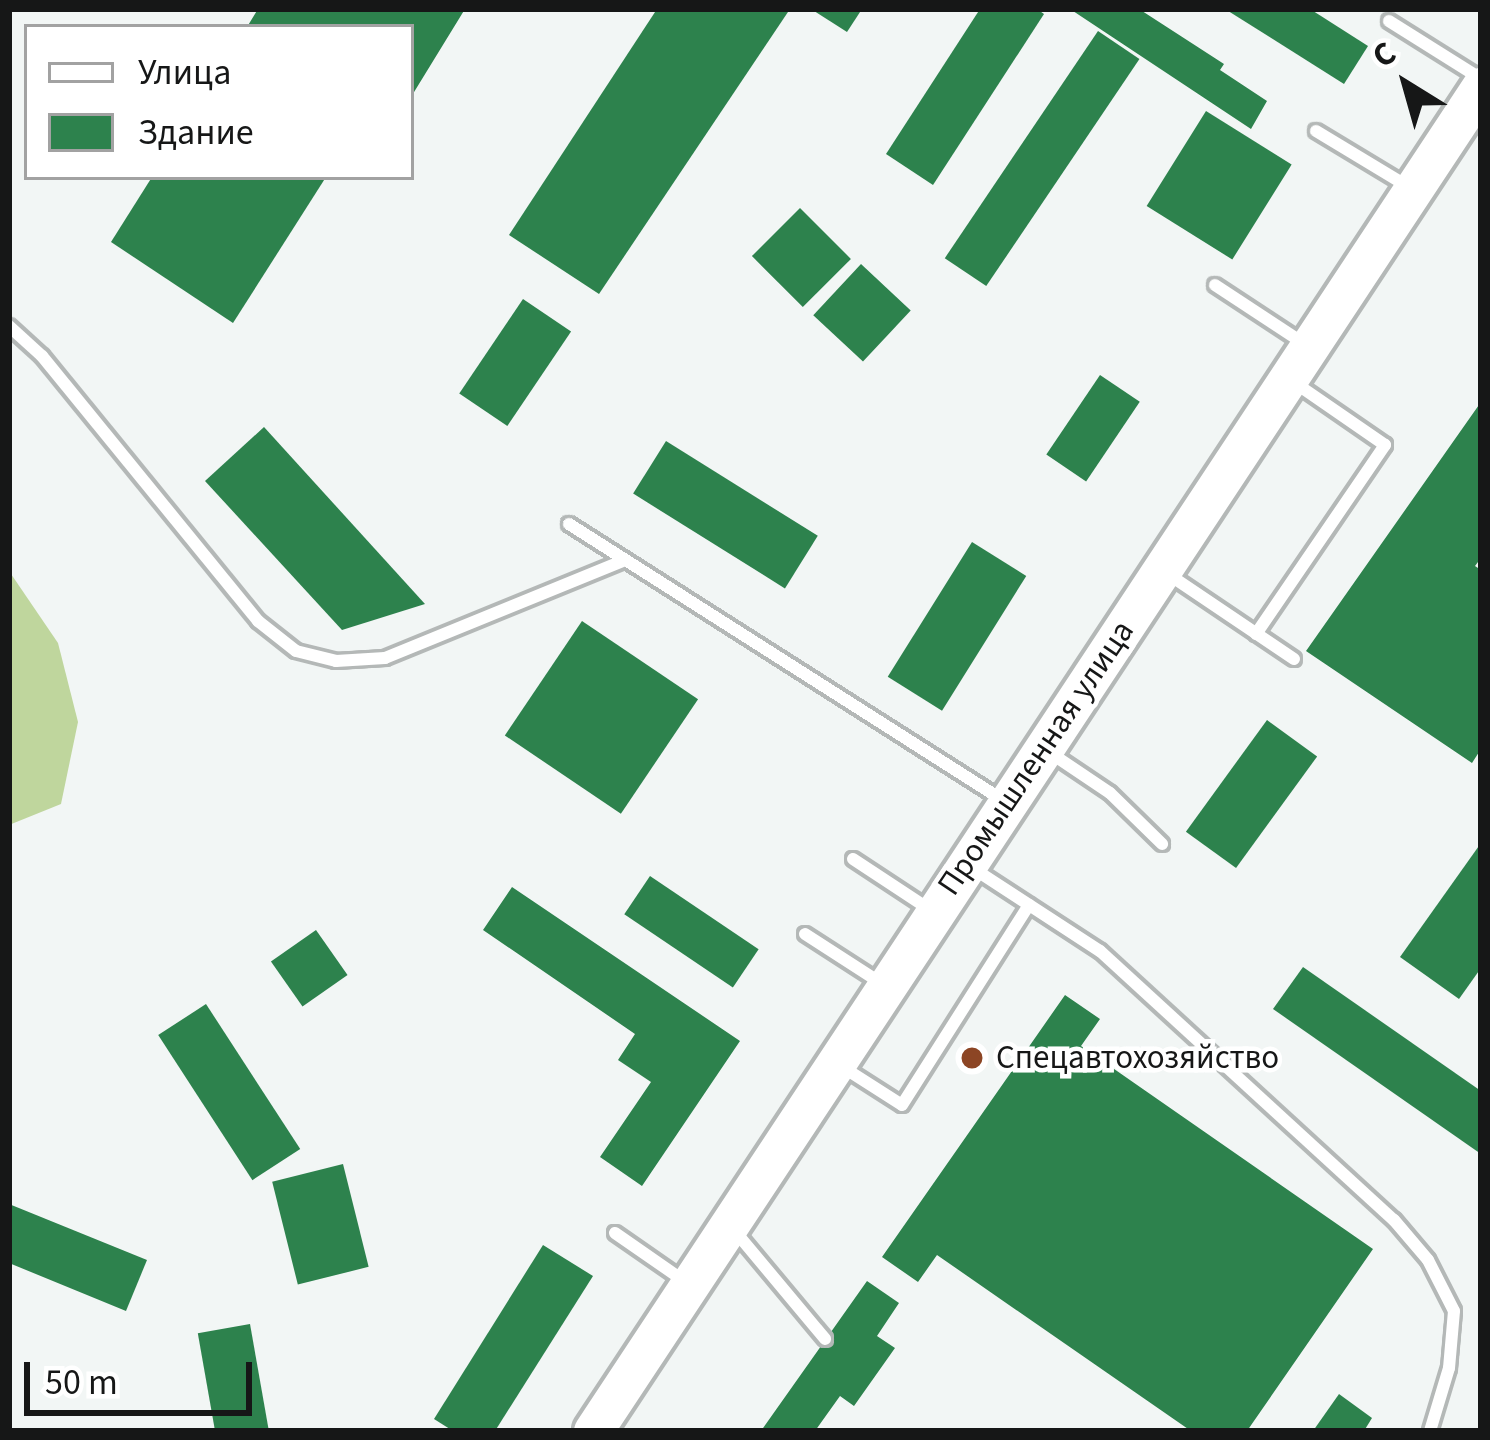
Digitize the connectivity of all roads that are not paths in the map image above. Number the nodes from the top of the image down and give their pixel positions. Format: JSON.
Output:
{"nodes":[{"id":1,"x":1388,"y":21,"type":"dead end"},
{"id":2,"x":1481,"y":83,"type":"edge"},
{"id":3,"x":1316,"y":130,"type":"dead end"},
{"id":4,"x":1413,"y":190,"type":"junction"},
{"id":5,"x":1215,"y":285,"type":"dead end"},
{"id":6,"x":9,"y":326,"type":"edge"},
{"id":7,"x":1299,"y":363,"type":"junction"},
{"id":8,"x":568,"y":524,"type":"dead end"},
{"id":9,"x":625,"y":560,"type":"junction"},
{"id":10,"x":1162,"y":570,"type":"junction"},
{"id":11,"x":1256,"y":634,"type":"junction"},
{"id":12,"x":1294,"y":659,"type":"dead end"},
{"id":13,"x":1043,"y":748,"type":"junction"},
{"id":14,"x":1007,"y":802,"type":"junction"},
{"id":15,"x":1162,"y":844,"type":"dead end"},
{"id":16,"x":853,"y":859,"type":"dead end"},
{"id":17,"x":966,"y":863,"type":"junction"},
{"id":18,"x":1029,"y":905,"type":"junction"},
{"id":19,"x":933,"y":912,"type":"junction"},
{"id":20,"x":805,"y":934,"type":"dead end"},
{"id":21,"x":885,"y":985,"type":"junction"},
{"id":22,"x":835,"y":1062,"type":"junction"},
{"id":23,"x":729,"y":1225,"type":"junction"},
{"id":24,"x":615,"y":1233,"type":"dead end"},
{"id":25,"x":690,"y":1285,"type":"junction"},
{"id":26,"x":825,"y":1339,"type":"dead end"},
{"id":27,"x":592,"y":1431,"type":"edge"},
{"id":28,"x":1430,"y":1431,"type":"edge"}],
"edges":[{"from":1,"to":2,"type":"lane"},
{"from":2,"to":4,"type":"main road","name":"Промышленная улица"},
{"from":3,"to":4,"type":"lane"},
{"from":4,"to":7,"type":"main road","name":"Промышленная улица"},
{"from":5,"to":7,"type":"lane"},
{"from":6,"to":9,"type":"lane"},
{"from":7,"to":10,"type":"main road","name":"Промышленная улица"},
{"from":7,"to":11,"type":"lane"},
{"from":8,"to":9,"type":"lane"},
{"from":9,"to":14,"type":"lane"},
{"from":10,"to":11,"type":"lane"},
{"from":10,"to":13,"type":"main road","name":"Промышленная улица"},
{"from":11,"to":12,"type":"lane"},
{"from":13,"to":14,"type":"main road","name":"Промышленная улица"},
{"from":13,"to":15,"type":"lane"},
{"from":14,"to":17,"type":"main road","name":"Промышленная улица"},
{"from":16,"to":19,"type":"lane"},
{"from":17,"to":18,"type":"lane"},
{"from":17,"to":19,"type":"main road","name":"Промышленная улица"},
{"from":18,"to":22,"type":"lane"},
{"from":18,"to":28,"type":"lane"},
{"from":19,"to":21,"type":"main road","name":"Промышленная улица"},
{"from":20,"to":21,"type":"lane"},
{"from":21,"to":22,"type":"main road","name":"Промышленная улица"},
{"from":22,"to":23,"type":"main road","name":"Промышленная улица"},
{"from":23,"to":25,"type":"main road","name":"Промышленная улица"},
{"from":23,"to":26,"type":"lane"},
{"from":24,"to":25,"type":"lane"},
{"from":25,"to":27,"type":"main road","name":"Промышленная улица"}]}
